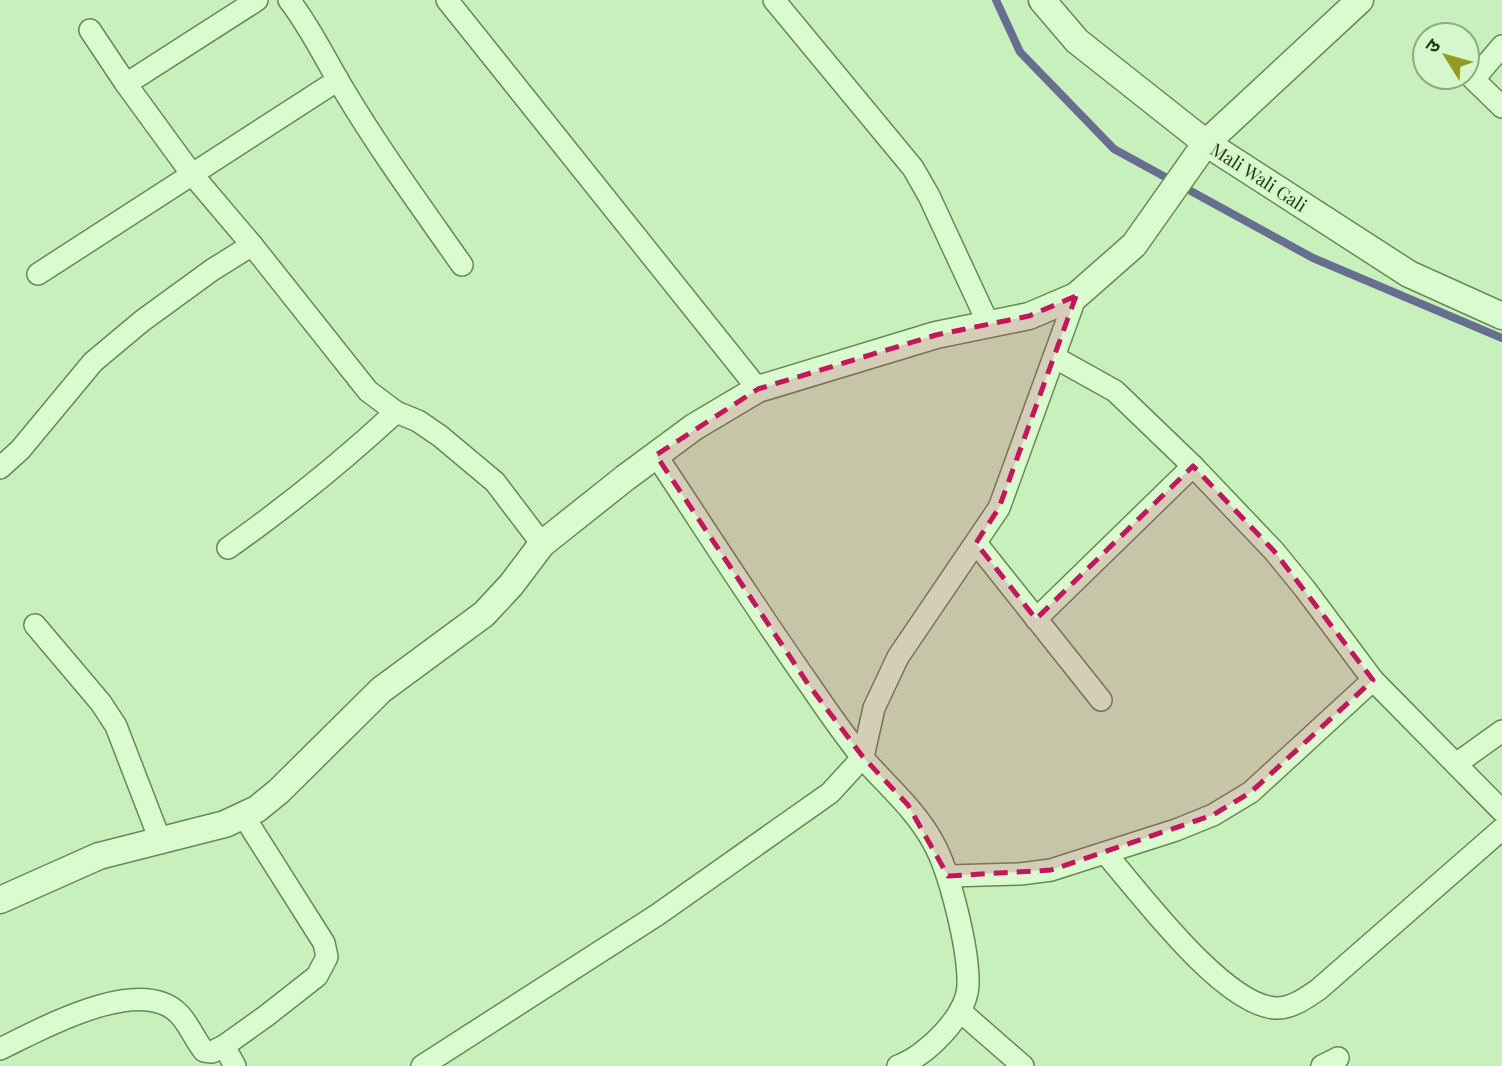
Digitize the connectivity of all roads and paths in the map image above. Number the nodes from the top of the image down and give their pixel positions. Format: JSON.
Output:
{"nodes":[{"id":1,"x":257,"y":0,"type":"edge"},
{"id":2,"x":289,"y":0,"type":"edge"},
{"id":3,"x":447,"y":0,"type":"edge"},
{"id":4,"x":774,"y":0,"type":"edge"},
{"id":5,"x":1042,"y":0,"type":"edge"},
{"id":6,"x":1360,"y":0,"type":"edge"},
{"id":7,"x":90,"y":30,"type":"dead end"},
{"id":8,"x":1502,"y":47,"type":"edge"},
{"id":9,"x":1481,"y":66,"type":"edge"},
{"id":10,"x":338,"y":80,"type":"junction"},
{"id":11,"x":126,"y":84,"type":"junction"},
{"id":12,"x":1481,"y":87,"type":"edge"},
{"id":13,"x":1502,"y":107,"type":"edge"},
{"id":14,"x":1206,"y":143,"type":"junction"},
{"id":15,"x":191,"y":173,"type":"junction"},
{"id":16,"x":252,"y":246,"type":"junction"},
{"id":17,"x":463,"y":265,"type":"dead end"},
{"id":18,"x":38,"y":274,"type":"dead end"},
{"id":19,"x":1076,"y":296,"type":"junction"},
{"id":20,"x":1502,"y":316,"type":"edge"},
{"id":21,"x":988,"y":323,"type":"junction"},
{"id":22,"x":1054,"y":356,"type":"junction"},
{"id":23,"x":758,"y":389,"type":"junction"},
{"id":24,"x":396,"y":412,"type":"junction"},
{"id":25,"x":656,"y":455,"type":"junction"},
{"id":26,"x":1193,"y":466,"type":"junction"},
{"id":27,"x":0,"y":468,"type":"edge"},
{"id":28,"x":976,"y":543,"type":"junction"},
{"id":29,"x":542,"y":544,"type":"junction"},
{"id":30,"x":228,"y":548,"type":"dead end"},
{"id":31,"x":1037,"y":619,"type":"junction"},
{"id":32,"x":35,"y":625,"type":"dead end"},
{"id":33,"x":1373,"y":680,"type":"junction"},
{"id":34,"x":1101,"y":700,"type":"dead end"},
{"id":35,"x":1502,"y":731,"type":"edge"},
{"id":36,"x":863,"y":758,"type":"junction"},
{"id":37,"x":1456,"y":764,"type":"junction"},
{"id":38,"x":1502,"y":811,"type":"edge"},
{"id":39,"x":243,"y":815,"type":"junction"},
{"id":40,"x":1502,"y":829,"type":"edge"},
{"id":41,"x":160,"y":840,"type":"junction"},
{"id":42,"x":1106,"y":854,"type":"junction"},
{"id":43,"x":948,"y":876,"type":"junction"},
{"id":44,"x":0,"y":900,"type":"edge"},
{"id":45,"x":960,"y":1011,"type":"junction"},
{"id":46,"x":224,"y":1046,"type":"junction"},
{"id":47,"x":0,"y":1049,"type":"edge"},
{"id":48,"x":235,"y":1066,"type":"edge"},
{"id":49,"x":422,"y":1066,"type":"edge"},
{"id":50,"x":898,"y":1066,"type":"edge"},
{"id":51,"x":1023,"y":1066,"type":"edge"}],
"edges":[{"from":1,"to":11,"type":"street"},
{"from":2,"to":10,"type":"street"},
{"from":3,"to":23,"type":"street"},
{"from":4,"to":21,"type":"street"},
{"from":5,"to":14,"type":"street","name":"Mali Wali Gali"},
{"from":6,"to":14,"type":"street"},
{"from":7,"to":11,"type":"street"},
{"from":8,"to":9,"type":"street"},
{"from":10,"to":15,"type":"street"},
{"from":10,"to":17,"type":"street"},
{"from":11,"to":15,"type":"street"},
{"from":12,"to":13,"type":"street"},
{"from":14,"to":19,"type":"street"},
{"from":14,"to":20,"type":"street","name":"Mali Wali Gali"},
{"from":15,"to":16,"type":"street"},
{"from":15,"to":18,"type":"street"},
{"from":16,"to":24,"type":"street"},
{"from":16,"to":27,"type":"street"},
{"from":19,"to":21,"type":"street"},
{"from":19,"to":22,"type":"street"},
{"from":21,"to":23,"type":"street"},
{"from":22,"to":26,"type":"street"},
{"from":22,"to":28,"type":"street"},
{"from":23,"to":25,"type":"street"},
{"from":24,"to":29,"type":"street"},
{"from":24,"to":30,"type":"street"},
{"from":25,"to":29,"type":"street"},
{"from":25,"to":36,"type":"street"},
{"from":26,"to":31,"type":"street"},
{"from":26,"to":33,"type":"street"},
{"from":28,"to":31,"type":"street"},
{"from":28,"to":36,"type":"street"},
{"from":29,"to":39,"type":"street"},
{"from":31,"to":34,"type":"street"},
{"from":32,"to":41,"type":"street"},
{"from":33,"to":37,"type":"street"},
{"from":33,"to":42,"type":"street"},
{"from":35,"to":37,"type":"street"},
{"from":36,"to":43,"type":"street"},
{"from":36,"to":49,"type":"street"},
{"from":37,"to":38,"type":"street"},
{"from":39,"to":41,"type":"street"},
{"from":39,"to":46,"type":"street"},
{"from":40,"to":42,"type":"street"},
{"from":41,"to":44,"type":"street"},
{"from":42,"to":43,"type":"street"},
{"from":43,"to":45,"type":"street"},
{"from":45,"to":50,"type":"street"},
{"from":45,"to":51,"type":"street"},
{"from":46,"to":47,"type":"street"},
{"from":46,"to":48,"type":"street"}]}
